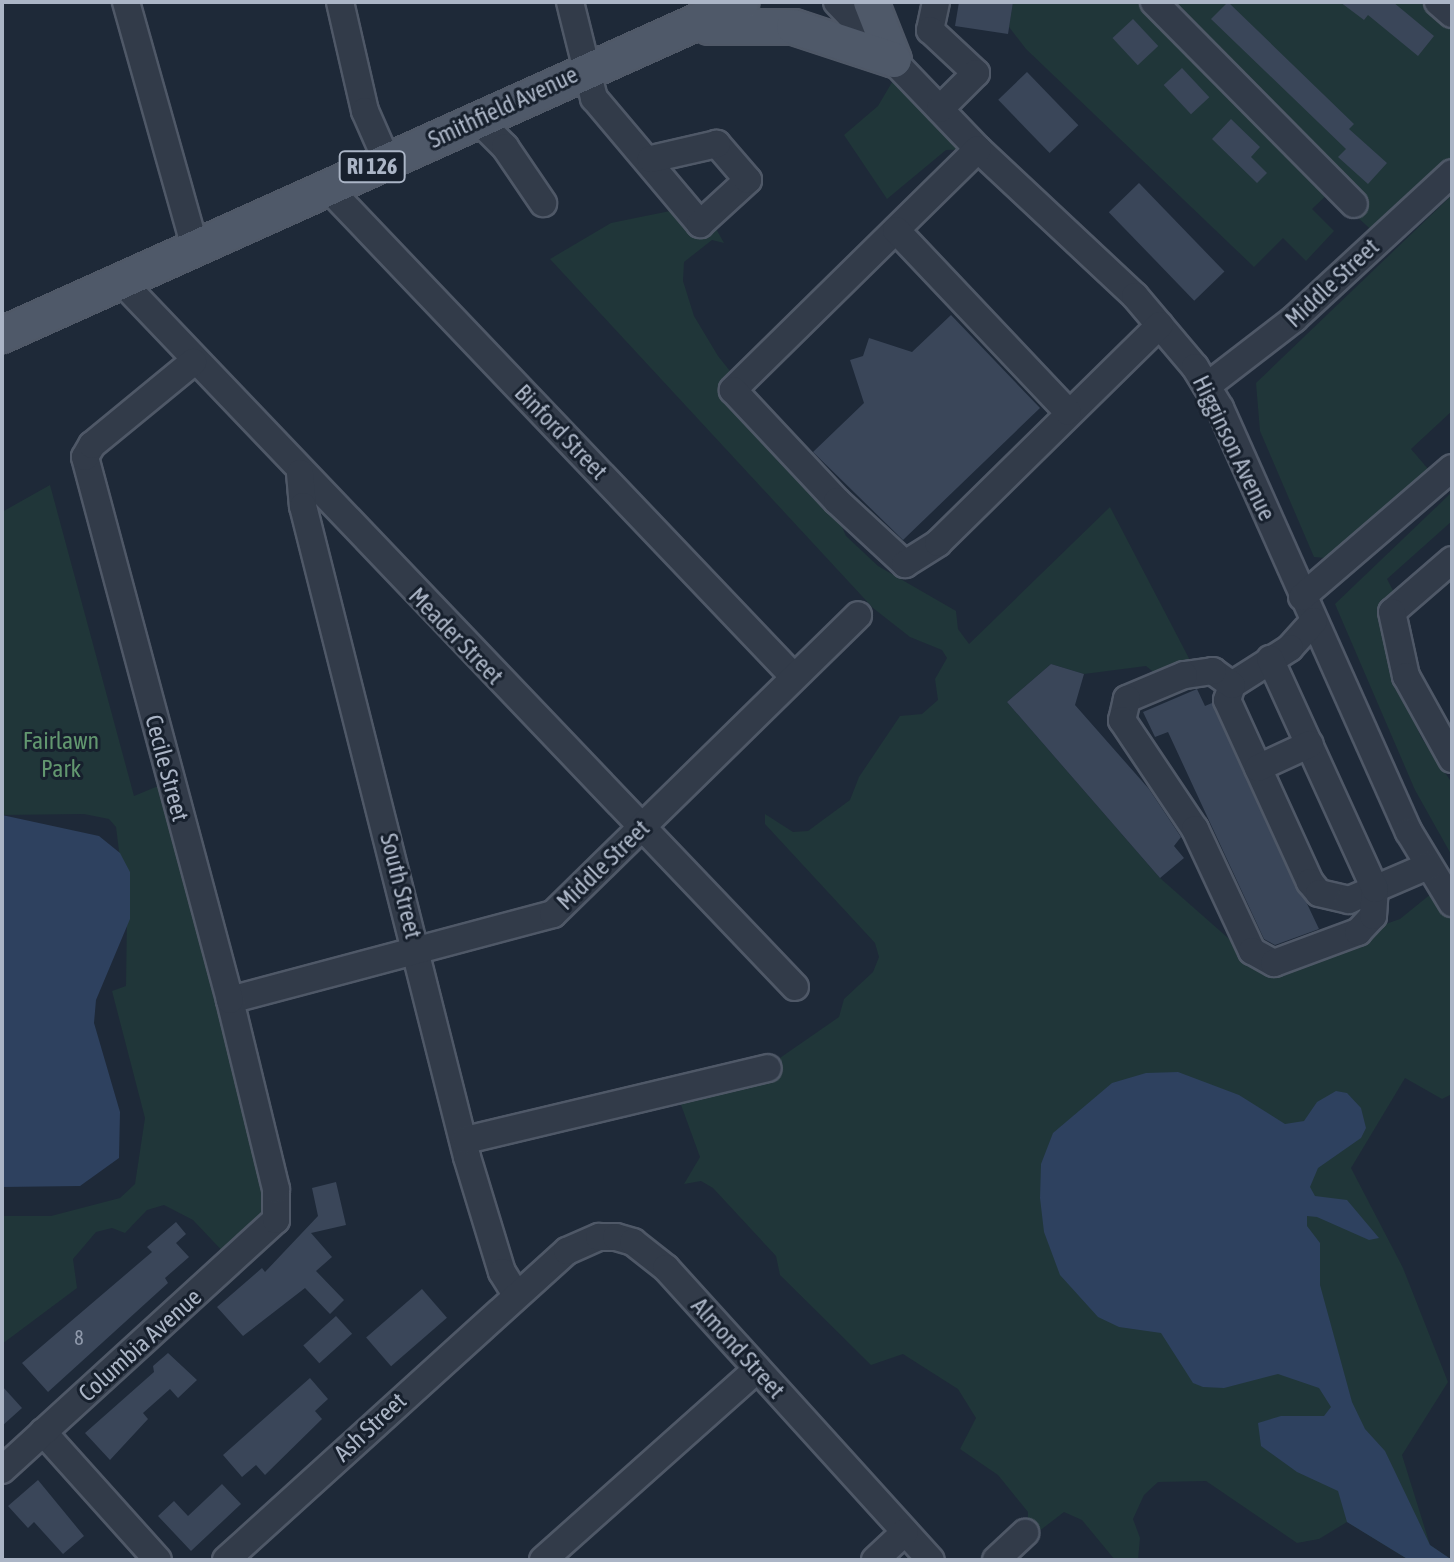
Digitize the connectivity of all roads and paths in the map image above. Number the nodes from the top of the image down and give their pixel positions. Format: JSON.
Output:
{"nodes":[{"id":1,"x":126,"y":2,"type":"edge"},
{"id":2,"x":340,"y":2,"type":"edge"},
{"id":3,"x":570,"y":2,"type":"edge"},
{"id":4,"x":742,"y":2,"type":"edge"},
{"id":5,"x":837,"y":2,"type":"edge"},
{"id":6,"x":871,"y":2,"type":"edge"},
{"id":7,"x":936,"y":2,"type":"edge"},
{"id":8,"x":1154,"y":2,"type":"edge"},
{"id":9,"x":1438,"y":2,"type":"edge"},
{"id":10,"x":1452,"y":14,"type":"edge"},
{"id":11,"x":677,"y":30,"type":"junction"},
{"id":12,"x":930,"y":30,"type":"junction"},
{"id":13,"x":896,"y":62,"type":"junction"},
{"id":14,"x":587,"y":69,"type":"junction"},
{"id":15,"x":940,"y":109,"type":"junction"},
{"id":16,"x":477,"y":119,"type":"junction"},
{"id":17,"x":978,"y":149,"type":"junction"},
{"id":18,"x":651,"y":159,"type":"dead end"},
{"id":19,"x":387,"y":161,"type":"junction"},
{"id":20,"x":1452,"y":173,"type":"edge"},
{"id":21,"x":328,"y":188,"type":"junction"},
{"id":22,"x":543,"y":203,"type":"dead end"},
{"id":23,"x":1354,"y":204,"type":"dead end"},
{"id":24,"x":896,"y":230,"type":"junction"},
{"id":25,"x":195,"y":247,"type":"junction"},
{"id":26,"x":121,"y":281,"type":"junction"},
{"id":27,"x":1160,"y":325,"type":"junction"},
{"id":28,"x":2,"y":335,"type":"edge"},
{"id":29,"x":193,"y":362,"type":"junction"},
{"id":30,"x":1207,"y":386,"type":"junction"},
{"id":31,"x":1068,"y":412,"type":"junction"},
{"id":32,"x":1452,"y":468,"type":"edge"},
{"id":33,"x":300,"y":473,"type":"junction"},
{"id":34,"x":1452,"y":560,"type":"edge"},
{"id":35,"x":1302,"y":597,"type":"junction"},
{"id":36,"x":858,"y":615,"type":"dead end"},
{"id":37,"x":1314,"y":621,"type":"junction"},
{"id":38,"x":1280,"y":653,"type":"junction"},
{"id":39,"x":1330,"y":655,"type":"junction"},
{"id":40,"x":794,"y":677,"type":"junction"},
{"id":41,"x":1232,"y":685,"type":"junction"},
{"id":42,"x":1310,"y":744,"type":"junction"},
{"id":43,"x":1452,"y":759,"type":"edge"},
{"id":44,"x":1258,"y":768,"type":"junction"},
{"id":45,"x":642,"y":828,"type":"junction"},
{"id":46,"x":1428,"y":866,"type":"junction"},
{"id":47,"x":1375,"y":889,"type":"junction"},
{"id":48,"x":1452,"y":903,"type":"edge"},
{"id":49,"x":418,"y":953,"type":"junction"},
{"id":50,"x":795,"y":987,"type":"dead end"},
{"id":51,"x":230,"y":1000,"type":"junction"},
{"id":52,"x":768,"y":1068,"type":"dead end"},
{"id":53,"x":466,"y":1140,"type":"junction"},
{"id":54,"x":276,"y":1220,"type":"joint"},
{"id":55,"x":516,"y":1294,"type":"junction"},
{"id":56,"x":757,"y":1369,"type":"junction"},
{"id":57,"x":43,"y":1432,"type":"junction"},
{"id":58,"x":2,"y":1470,"type":"edge"},
{"id":59,"x":905,"y":1532,"type":"junction"},
{"id":60,"x":1025,"y":1533,"type":"dead end"},
{"id":61,"x":158,"y":1560,"type":"edge"},
{"id":62,"x":226,"y":1560,"type":"edge"},
{"id":63,"x":543,"y":1560,"type":"edge"},
{"id":64,"x":875,"y":1560,"type":"edge"},
{"id":65,"x":931,"y":1560,"type":"edge"},
{"id":66,"x":996,"y":1560,"type":"edge"}],
"edges":[{"from":1,"to":25,"type":"street"},
{"from":2,"to":19,"type":"street"},
{"from":3,"to":14,"type":"street"},
{"from":4,"to":11,"type":"main road","name":"Smithfield Avenue","number":"RI 126"},
{"from":5,"to":13,"type":"street","name":"Higginson Avenue"},
{"from":6,"to":13,"type":"main road"},
{"from":7,"to":12,"type":"street"},
{"from":8,"to":23,"type":"street"},
{"from":9,"to":10,"type":"street"},
{"from":11,"to":13,"type":"main road"},
{"from":11,"to":14,"type":"main road","name":"Smithfield Avenue","number":"RI 126"},
{"from":12,"to":13,"type":"street"},
{"from":12,"to":15,"type":"street"},
{"from":13,"to":15,"type":"street","name":"Higginson Avenue"},
{"from":14,"to":16,"type":"main road","name":"Smithfield Avenue","number":"RI 126"},
{"from":14,"to":18,"type":"street"},
{"from":15,"to":17,"type":"street","name":"Higginson Avenue"},
{"from":16,"to":19,"type":"main road","name":"Smithfield Avenue","number":"RI 126"},
{"from":16,"to":22,"type":"street"},
{"from":17,"to":24,"type":"street"},
{"from":17,"to":27,"type":"street","name":"Higginson Avenue"},
{"from":19,"to":21,"type":"main road","name":"Smithfield Avenue","number":"RI 126"},
{"from":20,"to":30,"type":"street","name":"Middle Street"},
{"from":21,"to":25,"type":"main road","name":"Smithfield Avenue","number":"RI 126"},
{"from":21,"to":40,"type":"street","name":"Binford Street"},
{"from":24,"to":31,"type":"street"},
{"from":24,"to":31,"type":"street"},
{"from":25,"to":26,"type":"main road","name":"Smithfield Avenue","number":"RI 126"},
{"from":26,"to":28,"type":"main road","name":"Smithfield Avenue","number":"RI 126"},
{"from":26,"to":29,"type":"street","name":"Meader Street"},
{"from":27,"to":30,"type":"street","name":"Higginson Avenue"},
{"from":27,"to":31,"type":"street"},
{"from":29,"to":33,"type":"street","name":"Meader Street"},
{"from":29,"to":51,"type":"street","name":"Cecile Street"},
{"from":30,"to":35,"type":"street","name":"Higginson Avenue"},
{"from":32,"to":35,"type":"street"},
{"from":33,"to":45,"type":"street","name":"Meader Street"},
{"from":33,"to":49,"type":"street","name":"South Street"},
{"from":34,"to":43,"type":"street"},
{"from":35,"to":37,"type":"street","name":"Higginson Avenue"},
{"from":36,"to":40,"type":"street","name":"Middle Street"},
{"from":37,"to":38,"type":"street"},
{"from":37,"to":39,"type":"street","name":"Higginson Avenue"},
{"from":38,"to":39,"type":"street"},
{"from":38,"to":41,"type":"street"},
{"from":38,"to":42,"type":"street"},
{"from":39,"to":46,"type":"street","name":"Higginson Avenue"},
{"from":40,"to":45,"type":"street","name":"Middle Street"},
{"from":41,"to":44,"type":"street"},
{"from":41,"to":47,"type":"street"},
{"from":42,"to":44,"type":"street"},
{"from":42,"to":47,"type":"street"},
{"from":44,"to":47,"type":"street"},
{"from":45,"to":49,"type":"street","name":"Middle Street"},
{"from":45,"to":50,"type":"street","name":"Meader Street"},
{"from":46,"to":47,"type":"street"},
{"from":46,"to":48,"type":"street","name":"Higginson Avenue"},
{"from":49,"to":51,"type":"street","name":"Middle Street"},
{"from":49,"to":53,"type":"street","name":"South Street"},
{"from":51,"to":54,"type":"street","name":"Cecile Street"},
{"from":52,"to":53,"type":"street"},
{"from":53,"to":55,"type":"street","name":"South Street"},
{"from":54,"to":57,"type":"street","name":"Columbia Avenue"},
{"from":55,"to":56,"type":"street","name":"Almond Street"},
{"from":55,"to":62,"type":"street","name":"Ash Street"},
{"from":56,"to":59,"type":"street","name":"Almond Street"},
{"from":56,"to":63,"type":"street"},
{"from":57,"to":58,"type":"street","name":"Columbia Avenue"},
{"from":57,"to":61,"type":"street"},
{"from":59,"to":64,"type":"street"},
{"from":59,"to":65,"type":"street","name":"Almond Street"},
{"from":60,"to":66,"type":"street"}]}
